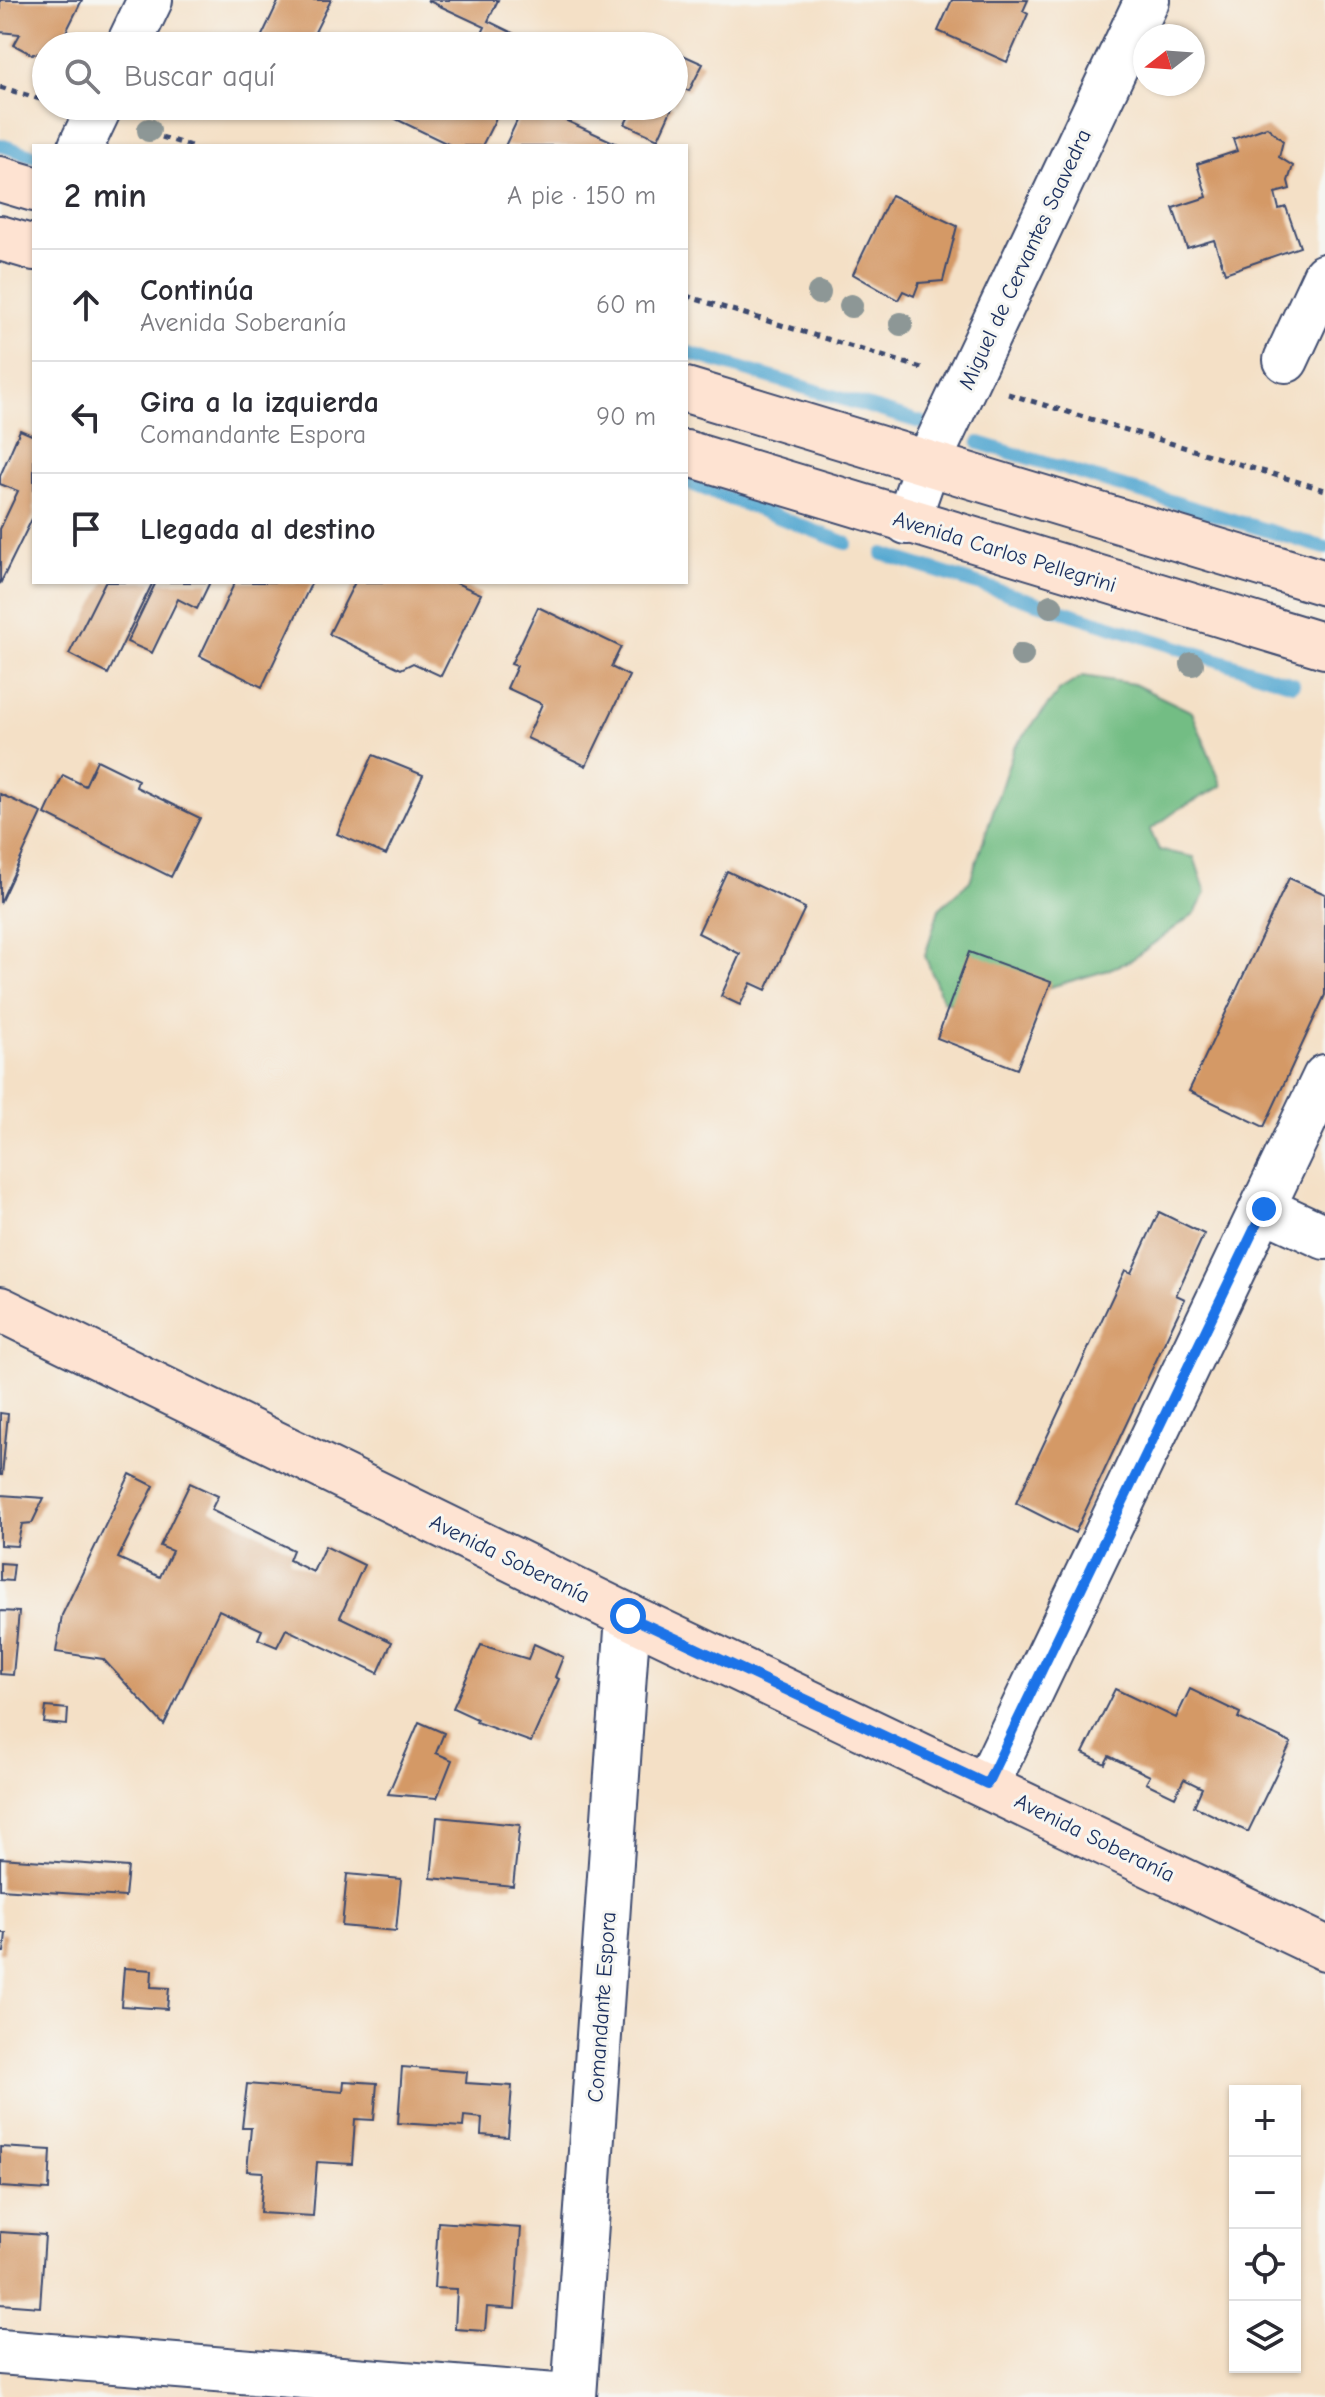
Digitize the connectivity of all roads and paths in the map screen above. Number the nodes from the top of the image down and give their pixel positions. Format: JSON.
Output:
{"nodes":[{"id":1,"x":150,"y":0,"type":"edge"},
{"id":2,"x":1147,"y":0,"type":"edge"},
{"id":3,"x":135,"y":32,"type":"edge"},
{"id":4,"x":0,"y":87,"type":"edge"},
{"id":5,"x":32,"y":97,"type":"edge"},
{"id":6,"x":93,"y":120,"type":"edge"},
{"id":7,"x":82,"y":144,"type":"edge"},
{"id":8,"x":0,"y":179,"type":"edge"},
{"id":9,"x":32,"y":188,"type":"edge"},
{"id":10,"x":1325,"y":276,"type":"edge"},
{"id":11,"x":1286,"y":360,"type":"dead end"},
{"id":12,"x":688,"y":391,"type":"edge"},
{"id":13,"x":688,"y":454,"type":"edge"},
{"id":14,"x":927,"y":465,"type":"junction"},
{"id":15,"x":907,"y":522,"type":"junction"},
{"id":16,"x":1325,"y":583,"type":"edge"},
{"id":17,"x":1325,"y":646,"type":"edge"},
{"id":18,"x":1325,"y":1077,"type":"edge"},
{"id":19,"x":1264,"y":1209,"type":"junction"},
{"id":20,"x":1325,"y":1237,"type":"edge"},
{"id":21,"x":0,"y":1309,"type":"edge"},
{"id":22,"x":628,"y":1616,"type":"junction"},
{"id":23,"x":987,"y":1784,"type":"junction"},
{"id":24,"x":1325,"y":1948,"type":"edge"},
{"id":25,"x":0,"y":2352,"type":"edge"},
{"id":26,"x":572,"y":2397,"type":"edge"}],
"edges":[{"from":1,"to":3,"type":"street"},
{"from":2,"to":14,"type":"street","name":"Miguel de Cervantes Saavedra"},
{"from":4,"to":5,"type":"path"},
{"from":6,"to":7,"type":"street"},
{"from":8,"to":9,"type":"street"},
{"from":10,"to":11,"type":"street"},
{"from":12,"to":14,"type":"street"},
{"from":13,"to":15,"type":"street","name":"Avenida Carlos Pellegrini"},
{"from":14,"to":15,"type":"street","name":"Miguel de Cervantes Saavedra"},
{"from":14,"to":16,"type":"street"},
{"from":15,"to":17,"type":"street","name":"Avenida Carlos Pellegrini"},
{"from":18,"to":19,"type":"street"},
{"from":19,"to":20,"type":"street"},
{"from":19,"to":23,"type":"street"},
{"from":21,"to":22,"type":"street","name":"Avenida Soberanía"},
{"from":22,"to":23,"type":"street","name":"Avenida Soberanía"},
{"from":22,"to":26,"type":"street","name":"Comandante Espora"},
{"from":23,"to":24,"type":"street","name":"Avenida Soberanía"},
{"from":25,"to":26,"type":"street"}]}
